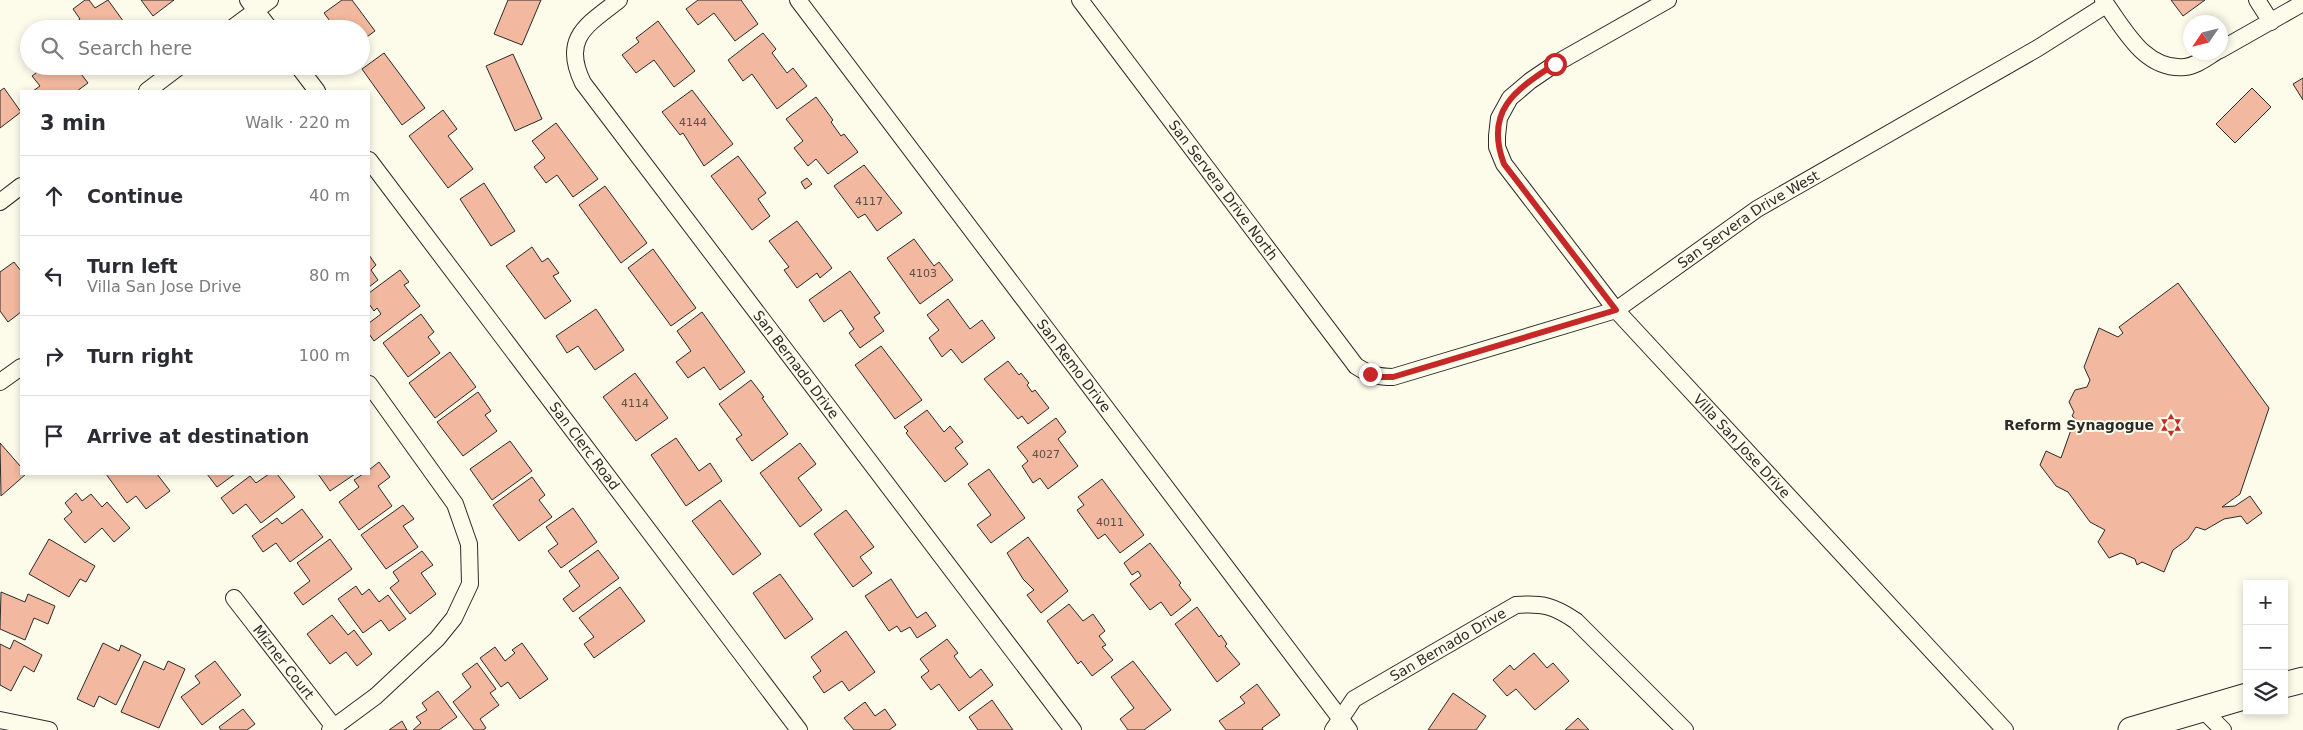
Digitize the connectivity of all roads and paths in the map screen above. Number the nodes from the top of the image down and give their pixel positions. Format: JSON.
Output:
{"nodes":[{"id":1,"x":270,"y":0,"type":"edge"},
{"id":2,"x":619,"y":0,"type":"edge"},
{"id":3,"x":798,"y":0,"type":"edge"},
{"id":4,"x":1080,"y":0,"type":"edge"},
{"id":5,"x":1668,"y":0,"type":"edge"},
{"id":6,"x":2256,"y":0,"type":"edge"},
{"id":7,"x":2105,"y":2,"type":"edge"},
{"id":8,"x":2303,"y":3,"type":"edge"},
{"id":9,"x":252,"y":5,"type":"edge"},
{"id":10,"x":239,"y":20,"type":"edge"},
{"id":11,"x":263,"y":20,"type":"edge"},
{"id":12,"x":2271,"y":22,"type":"junction"},
{"id":13,"x":2228,"y":46,"type":"edge"},
{"id":14,"x":2200,"y":60,"type":"edge"},
{"id":15,"x":168,"y":75,"type":"edge"},
{"id":16,"x":305,"y":75,"type":"edge"},
{"id":17,"x":148,"y":90,"type":"edge"},
{"id":18,"x":316,"y":90,"type":"edge"},
{"id":19,"x":370,"y":161,"type":"edge"},
{"id":20,"x":20,"y":187,"type":"edge"},
{"id":21,"x":0,"y":202,"type":"edge"},
{"id":22,"x":1616,"y":310,"type":"junction"},
{"id":23,"x":20,"y":367,"type":"edge"},
{"id":24,"x":1370,"y":374,"type":"joint"},
{"id":25,"x":0,"y":382,"type":"edge"},
{"id":26,"x":370,"y":385,"type":"edge"},
{"id":27,"x":234,"y":598,"type":"dead end"},
{"id":28,"x":2303,"y":680,"type":"edge"},
{"id":29,"x":2288,"y":684,"type":"edge"},
{"id":30,"x":2243,"y":697,"type":"edge"},
{"id":31,"x":2202,"y":709,"type":"junction"},
{"id":32,"x":0,"y":720,"type":"edge"},
{"id":33,"x":1341,"y":726,"type":"edge"},
{"id":34,"x":332,"y":728,"type":"edge"},
{"id":35,"x":49,"y":730,"type":"edge"},
{"id":36,"x":799,"y":730,"type":"edge"},
{"id":37,"x":1073,"y":730,"type":"edge"},
{"id":38,"x":1685,"y":730,"type":"edge"},
{"id":39,"x":2006,"y":730,"type":"edge"},
{"id":40,"x":2131,"y":730,"type":"edge"},
{"id":41,"x":2222,"y":730,"type":"edge"}],
"edges":[{"from":1,"to":9,"type":"street"},
{"from":2,"to":37,"type":"street","name":"San Bernado Drive"},
{"from":3,"to":33,"type":"street","name":"San Remo Drive"},
{"from":4,"to":24,"type":"street","name":"San Servera Drive North"},
{"from":5,"to":22,"type":"street","name":"Villa San Jose Drive"},
{"from":6,"to":12,"type":"street"},
{"from":7,"to":14,"type":"street"},
{"from":7,"to":22,"type":"street","name":"San Servera Drive West"},
{"from":8,"to":12,"type":"street"},
{"from":9,"to":10,"type":"street"},
{"from":9,"to":11,"type":"street"},
{"from":12,"to":13,"type":"street"},
{"from":15,"to":17,"type":"street"},
{"from":16,"to":18,"type":"street"},
{"from":19,"to":36,"type":"street","name":"San Clerc Road"},
{"from":20,"to":21,"type":"street"},
{"from":22,"to":24,"type":"street","name":"San Servera Drive West"},
{"from":22,"to":39,"type":"street","name":"Villa San Jose Drive"},
{"from":23,"to":25,"type":"street"},
{"from":26,"to":34,"type":"street"},
{"from":27,"to":34,"type":"street","name":"Mizner Court"},
{"from":28,"to":29,"type":"main road"},
{"from":30,"to":31,"type":"main road"},
{"from":31,"to":40,"type":"main road"},
{"from":31,"to":41,"type":"street"},
{"from":32,"to":35,"type":"street"},
{"from":33,"to":38,"type":"street","name":"San Bernado Drive"}]}
